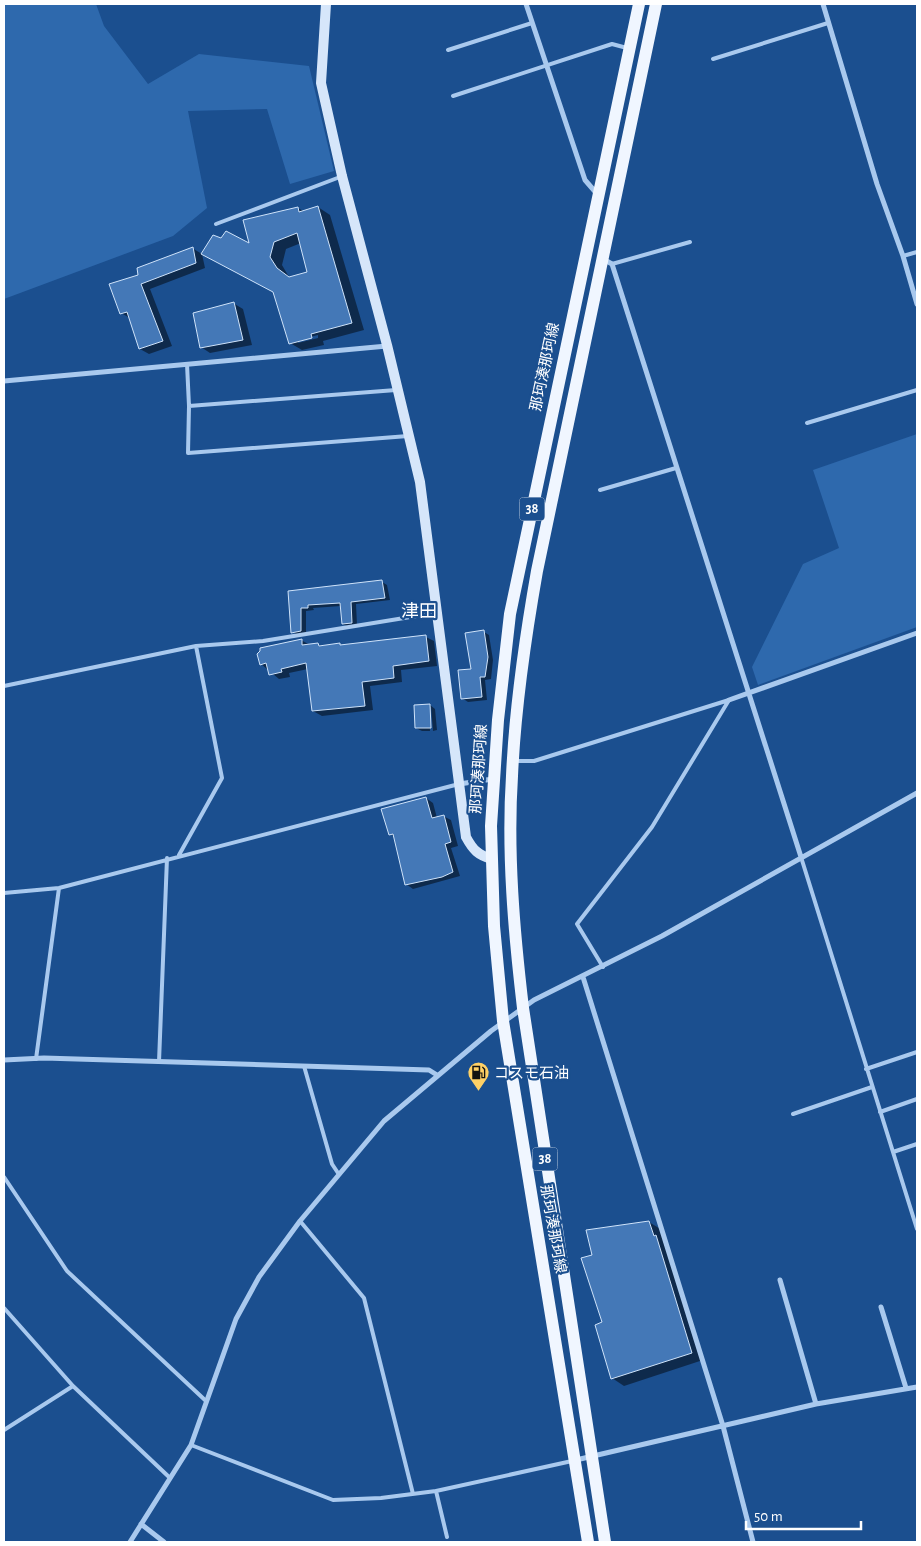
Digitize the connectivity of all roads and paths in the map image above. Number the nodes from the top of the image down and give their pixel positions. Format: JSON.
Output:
{"nodes":[{"id":1,"x":326,"y":4,"type":"edge"},
{"id":2,"x":526,"y":4,"type":"edge"},
{"id":3,"x":639,"y":4,"type":"edge"},
{"id":4,"x":656,"y":4,"type":"edge"},
{"id":5,"x":823,"y":4,"type":"edge"},
{"id":6,"x":532,"y":23,"type":"junction"},
{"id":7,"x":828,"y":23,"type":"junction"},
{"id":8,"x":629,"y":49,"type":"junction"},
{"id":9,"x":448,"y":50,"type":"dead end"},
{"id":10,"x":713,"y":59,"type":"dead end"},
{"id":11,"x":546,"y":65,"type":"junction"},
{"id":12,"x":453,"y":96,"type":"dead end"},
{"id":13,"x":342,"y":176,"type":"junction"},
{"id":14,"x":598,"y":195,"type":"junction"},
{"id":15,"x":216,"y":224,"type":"dead end"},
{"id":16,"x":690,"y":242,"type":"dead end"},
{"id":17,"x":917,"y":252,"type":"edge"},
{"id":18,"x":903,"y":256,"type":"junction"},
{"id":19,"x":607,"y":262,"type":"junction"},
{"id":20,"x":917,"y":303,"type":"edge"},
{"id":21,"x":387,"y":346,"type":"junction"},
{"id":22,"x":187,"y":364,"type":"junction"},
{"id":23,"x":4,"y":380,"type":"edge"},
{"id":24,"x":398,"y":390,"type":"junction"},
{"id":25,"x":917,"y":390,"type":"edge"},
{"id":26,"x":189,"y":406,"type":"junction"},
{"id":27,"x":807,"y":423,"type":"dead end"},
{"id":28,"x":408,"y":436,"type":"junction"},
{"id":29,"x":676,"y":468,"type":"junction"},
{"id":30,"x":600,"y":490,"type":"dead end"},
{"id":31,"x":436,"y":613,"type":"junction"},
{"id":32,"x":917,"y":633,"type":"edge"},
{"id":33,"x":196,"y":646,"type":"junction"},
{"id":34,"x":4,"y":686,"type":"edge"},
{"id":35,"x":750,"y":694,"type":"junction"},
{"id":36,"x":729,"y":700,"type":"junction"},
{"id":37,"x":513,"y":761,"type":"junction"},
{"id":38,"x":493,"y":779,"type":"junction"},
{"id":39,"x":459,"y":784,"type":"junction"},
{"id":40,"x":917,"y":793,"type":"edge"},
{"id":41,"x":178,"y":855,"type":"junction"},
{"id":42,"x":801,"y":857,"type":"junction"},
{"id":43,"x":167,"y":858,"type":"junction"},
{"id":44,"x":492,"y":859,"type":"junction"},
{"id":45,"x":59,"y":888,"type":"junction"},
{"id":46,"x":4,"y":893,"type":"edge"},
{"id":47,"x":603,"y":967,"type":"junction"},
{"id":48,"x":583,"y":977,"type":"junction"},
{"id":49,"x":522,"y":1008,"type":"junction"},
{"id":50,"x":503,"y":1021,"type":"junction"},
{"id":51,"x":917,"y":1052,"type":"edge"},
{"id":52,"x":36,"y":1058,"type":"junction"},
{"id":53,"x":4,"y":1060,"type":"edge"},
{"id":54,"x":159,"y":1062,"type":"junction"},
{"id":55,"x":304,"y":1066,"type":"junction"},
{"id":56,"x":866,"y":1069,"type":"junction"},
{"id":57,"x":437,"y":1075,"type":"junction"},
{"id":58,"x":872,"y":1087,"type":"junction"},
{"id":59,"x":917,"y":1099,"type":"edge"},
{"id":60,"x":880,"y":1112,"type":"junction"},
{"id":61,"x":793,"y":1114,"type":"dead end"},
{"id":62,"x":917,"y":1144,"type":"edge"},
{"id":63,"x":892,"y":1152,"type":"junction"},
{"id":64,"x":338,"y":1173,"type":"junction"},
{"id":65,"x":4,"y":1177,"type":"edge"},
{"id":66,"x":300,"y":1221,"type":"junction"},
{"id":67,"x":916,"y":1222,"type":"edge"},
{"id":68,"x":917,"y":1229,"type":"edge"},
{"id":69,"x":780,"y":1280,"type":"dead end"},
{"id":70,"x":881,"y":1307,"type":"dead end"},
{"id":71,"x":4,"y":1308,"type":"edge"},
{"id":72,"x":73,"y":1386,"type":"junction"},
{"id":73,"x":917,"y":1387,"type":"edge"},
{"id":74,"x":906,"y":1388,"type":"junction"},
{"id":75,"x":206,"y":1401,"type":"junction"},
{"id":76,"x":816,"y":1404,"type":"junction"},
{"id":77,"x":723,"y":1426,"type":"junction"},
{"id":78,"x":4,"y":1430,"type":"edge"},
{"id":79,"x":190,"y":1445,"type":"junction"},
{"id":80,"x":591,"y":1457,"type":"junction"},
{"id":81,"x":575,"y":1460,"type":"junction"},
{"id":82,"x":170,"y":1477,"type":"junction"},
{"id":83,"x":436,"y":1492,"type":"junction"},
{"id":84,"x":413,"y":1494,"type":"junction"},
{"id":85,"x":141,"y":1524,"type":"junction"},
{"id":86,"x":447,"y":1537,"type":"dead end"},
{"id":87,"x":130,"y":1542,"type":"edge"},
{"id":88,"x":164,"y":1542,"type":"edge"},
{"id":89,"x":588,"y":1542,"type":"edge"},
{"id":90,"x":605,"y":1542,"type":"edge"},
{"id":91,"x":753,"y":1542,"type":"edge"}],
"edges":[{"from":1,"to":13,"type":"street"},
{"from":2,"to":6,"type":"street"},
{"from":3,"to":8,"type":"main road","name":"那珂湊那珂線","number":"38"},
{"from":4,"to":19,"type":"main road","name":"那珂湊那珂線","number":"38"},
{"from":5,"to":7,"type":"street"},
{"from":6,"to":9,"type":"lane"},
{"from":6,"to":11,"type":"street"},
{"from":7,"to":10,"type":"lane"},
{"from":7,"to":18,"type":"street"},
{"from":8,"to":11,"type":"lane"},
{"from":8,"to":14,"type":"main road","name":"那珂湊那珂線","number":"38"},
{"from":11,"to":12,"type":"lane"},
{"from":11,"to":14,"type":"street"},
{"from":13,"to":15,"type":"lane"},
{"from":13,"to":21,"type":"street"},
{"from":14,"to":38,"type":"main road","name":"那珂湊那珂線","number":"38"},
{"from":16,"to":19,"type":"lane"},
{"from":17,"to":18,"type":"lane"},
{"from":18,"to":20,"type":"street"},
{"from":19,"to":29,"type":"street"},
{"from":19,"to":37,"type":"main road","name":"那珂湊那珂線","number":"38"},
{"from":21,"to":22,"type":"street"},
{"from":21,"to":24,"type":"street"},
{"from":22,"to":23,"type":"street"},
{"from":22,"to":26,"type":"lane"},
{"from":24,"to":26,"type":"lane"},
{"from":24,"to":28,"type":"street"},
{"from":25,"to":27,"type":"lane"},
{"from":26,"to":28,"type":"lane"},
{"from":28,"to":31,"type":"street"},
{"from":29,"to":30,"type":"lane"},
{"from":29,"to":35,"type":"street"},
{"from":31,"to":33,"type":"lane"},
{"from":31,"to":39,"type":"street"},
{"from":32,"to":35,"type":"street"},
{"from":33,"to":34,"type":"lane"},
{"from":33,"to":41,"type":"lane"},
{"from":35,"to":36,"type":"street"},
{"from":35,"to":42,"type":"street"},
{"from":36,"to":37,"type":"lane"},
{"from":36,"to":47,"type":"lane"},
{"from":37,"to":49,"type":"main road","name":"那珂湊那珂線","number":"38"},
{"from":38,"to":39,"type":"street"},
{"from":38,"to":44,"type":"main road","name":"那珂湊那珂線","number":"38"},
{"from":39,"to":41,"type":"lane"},
{"from":39,"to":44,"type":"street"},
{"from":40,"to":42,"type":"street"},
{"from":41,"to":43,"type":"lane"},
{"from":42,"to":47,"type":"street"},
{"from":42,"to":56,"type":"lane"},
{"from":43,"to":45,"type":"lane"},
{"from":43,"to":54,"type":"lane"},
{"from":44,"to":50,"type":"main road","name":"那珂湊那珂線","number":"38"},
{"from":45,"to":46,"type":"lane"},
{"from":45,"to":52,"type":"lane"},
{"from":47,"to":48,"type":"street"},
{"from":48,"to":49,"type":"street"},
{"from":48,"to":77,"type":"street"},
{"from":49,"to":50,"type":"street"},
{"from":49,"to":80,"type":"main road","name":"那珂湊那珂線","number":"38"},
{"from":50,"to":57,"type":"street"},
{"from":50,"to":81,"type":"main road","name":"那珂湊那珂線","number":"38"},
{"from":51,"to":56,"type":"lane"},
{"from":52,"to":53,"type":"street"},
{"from":52,"to":54,"type":"street"},
{"from":54,"to":55,"type":"street"},
{"from":55,"to":57,"type":"street"},
{"from":55,"to":64,"type":"lane"},
{"from":56,"to":58,"type":"lane"},
{"from":57,"to":64,"type":"street"},
{"from":58,"to":60,"type":"lane"},
{"from":58,"to":61,"type":"lane"},
{"from":59,"to":60,"type":"lane"},
{"from":60,"to":63,"type":"lane"},
{"from":62,"to":63,"type":"lane"},
{"from":63,"to":67,"type":"lane"},
{"from":64,"to":66,"type":"street"},
{"from":65,"to":75,"type":"lane"},
{"from":66,"to":75,"type":"street"},
{"from":66,"to":84,"type":"lane"},
{"from":67,"to":68,"type":"lane"},
{"from":69,"to":76,"type":"street"},
{"from":70,"to":74,"type":"street"},
{"from":71,"to":72,"type":"lane"},
{"from":72,"to":78,"type":"lane"},
{"from":72,"to":82,"type":"lane"},
{"from":73,"to":74,"type":"street"},
{"from":74,"to":76,"type":"street"},
{"from":75,"to":79,"type":"street"},
{"from":76,"to":77,"type":"street"},
{"from":77,"to":80,"type":"street"},
{"from":77,"to":91,"type":"street"},
{"from":79,"to":82,"type":"street"},
{"from":79,"to":84,"type":"lane"},
{"from":80,"to":81,"type":"street"},
{"from":80,"to":90,"type":"main road","name":"那珂湊那珂線","number":"38"},
{"from":81,"to":83,"type":"lane"},
{"from":81,"to":89,"type":"main road","name":"那珂湊那珂線","number":"38"},
{"from":82,"to":85,"type":"street"},
{"from":83,"to":84,"type":"lane"},
{"from":83,"to":86,"type":"lane"},
{"from":85,"to":87,"type":"street"},
{"from":85,"to":88,"type":"street"}]}
